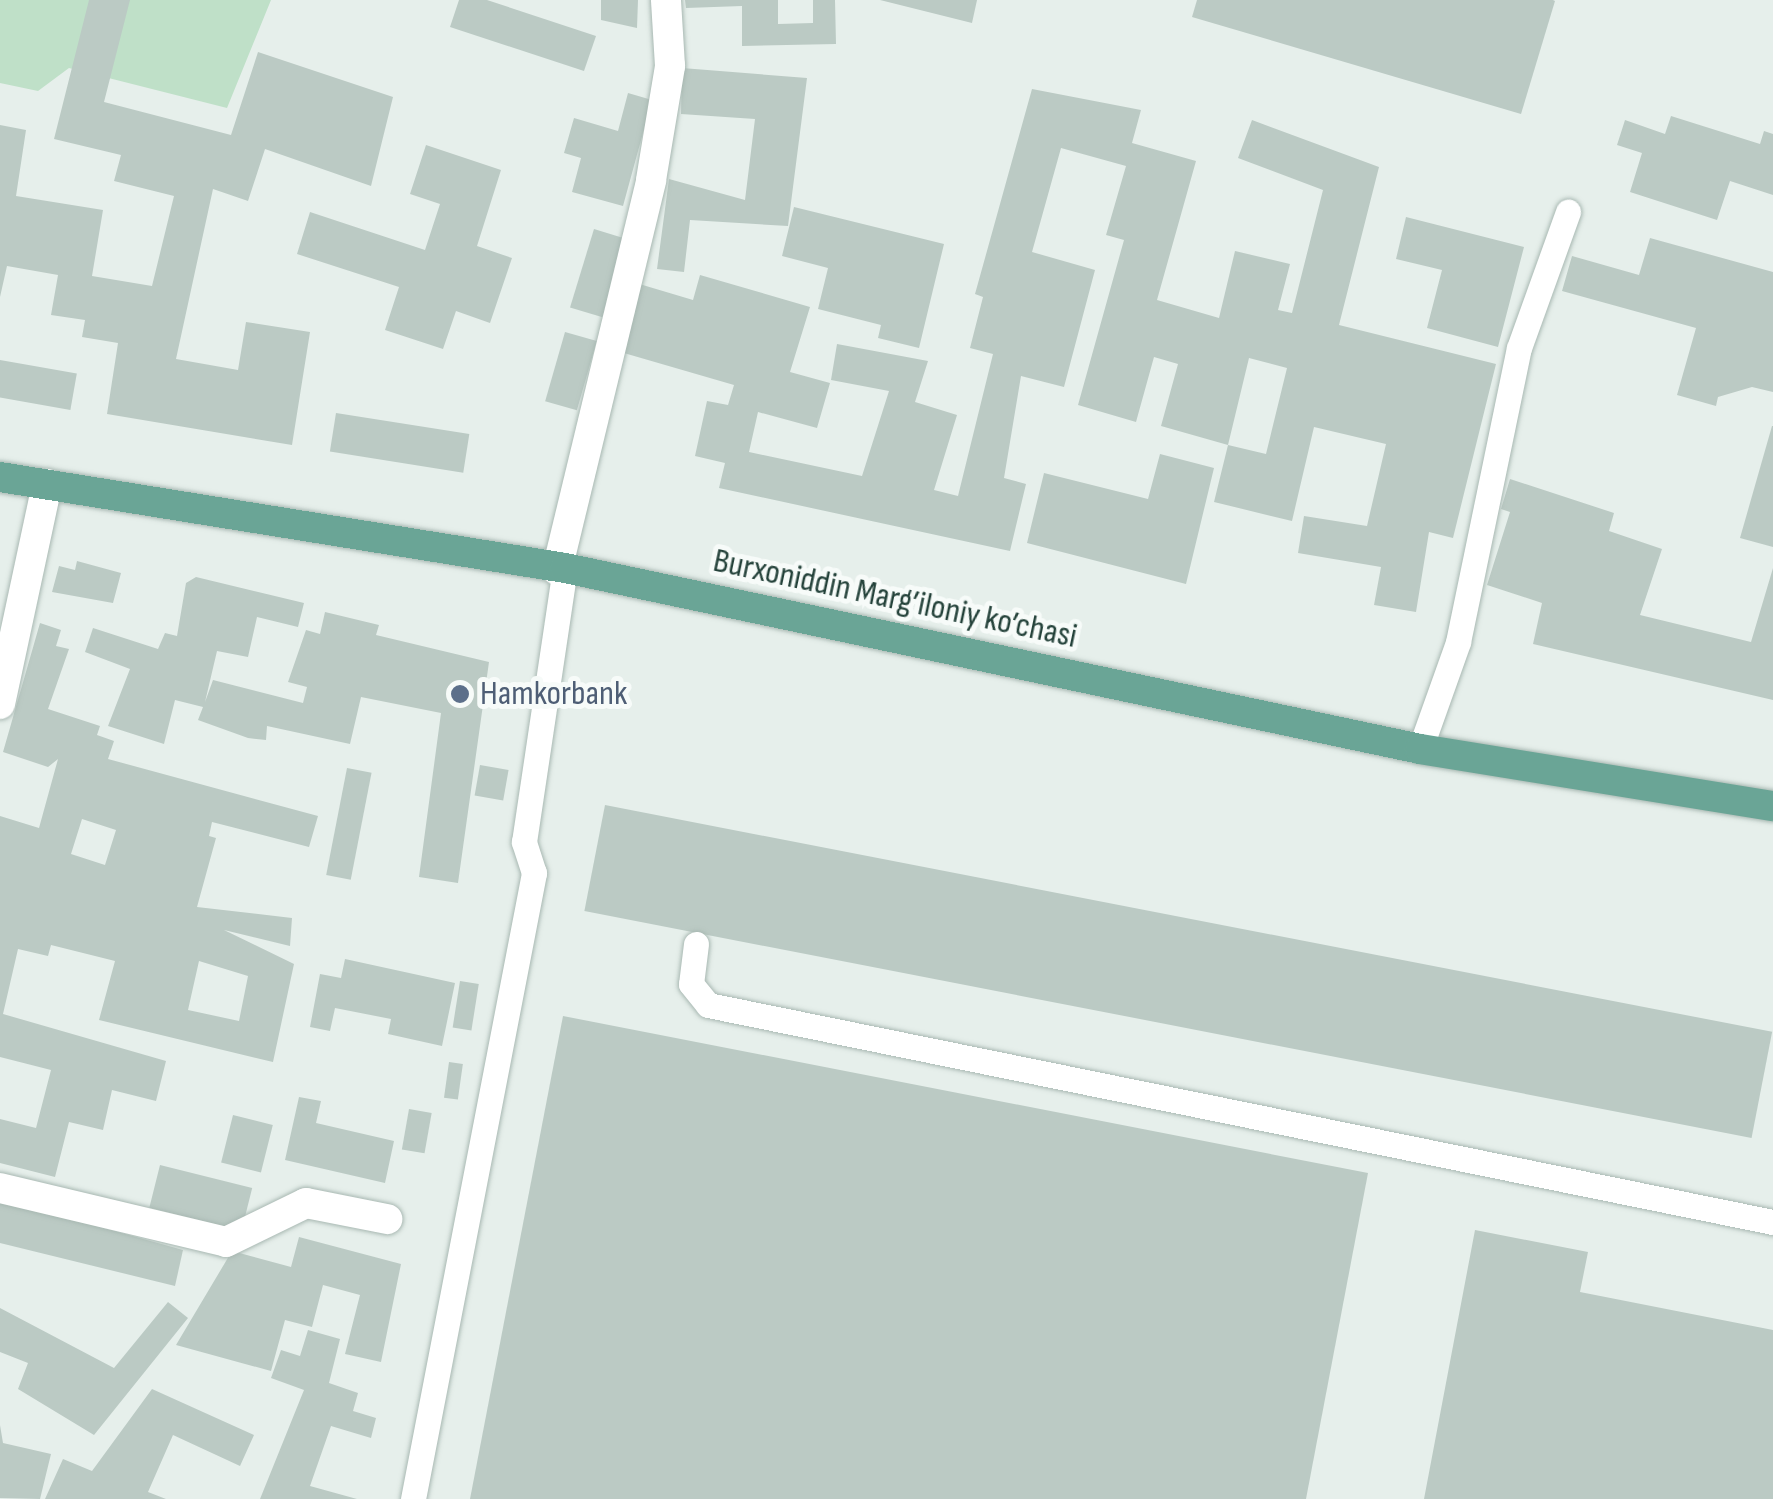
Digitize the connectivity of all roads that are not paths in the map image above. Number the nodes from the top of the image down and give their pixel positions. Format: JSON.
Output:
{"nodes":[{"id":1,"x":666,"y":0,"type":"edge"},
{"id":2,"x":1568,"y":212,"type":"dead end"},
{"id":3,"x":0,"y":477,"type":"edge"},
{"id":4,"x":47,"y":484,"type":"junction"},
{"id":5,"x":561,"y":569,"type":"junction"},
{"id":6,"x":0,"y":704,"type":"edge"},
{"id":7,"x":1420,"y":749,"type":"junction"},
{"id":8,"x":1773,"y":806,"type":"edge"},
{"id":9,"x":696,"y":944,"type":"dead end"},
{"id":10,"x":0,"y":1188,"type":"edge"},
{"id":11,"x":387,"y":1219,"type":"dead end"},
{"id":12,"x":1773,"y":1222,"type":"edge"},
{"id":13,"x":413,"y":1499,"type":"edge"}],
"edges":[{"from":1,"to":5,"type":"street"},
{"from":2,"to":7,"type":"lane"},
{"from":3,"to":4,"type":"main road","name":"Burxoniddin Marg’iloniy ko’chasi"},
{"from":4,"to":5,"type":"main road","name":"Burxoniddin Marg’iloniy ko’chasi"},
{"from":4,"to":6,"type":"street"},
{"from":5,"to":7,"type":"main road","name":"Burxoniddin Marg’iloniy ko’chasi"},
{"from":5,"to":13,"type":"lane"},
{"from":7,"to":8,"type":"main road","name":"Burxoniddin Marg’iloniy ko’chasi"},
{"from":9,"to":12,"type":"lane"},
{"from":10,"to":11,"type":"street"}]}
